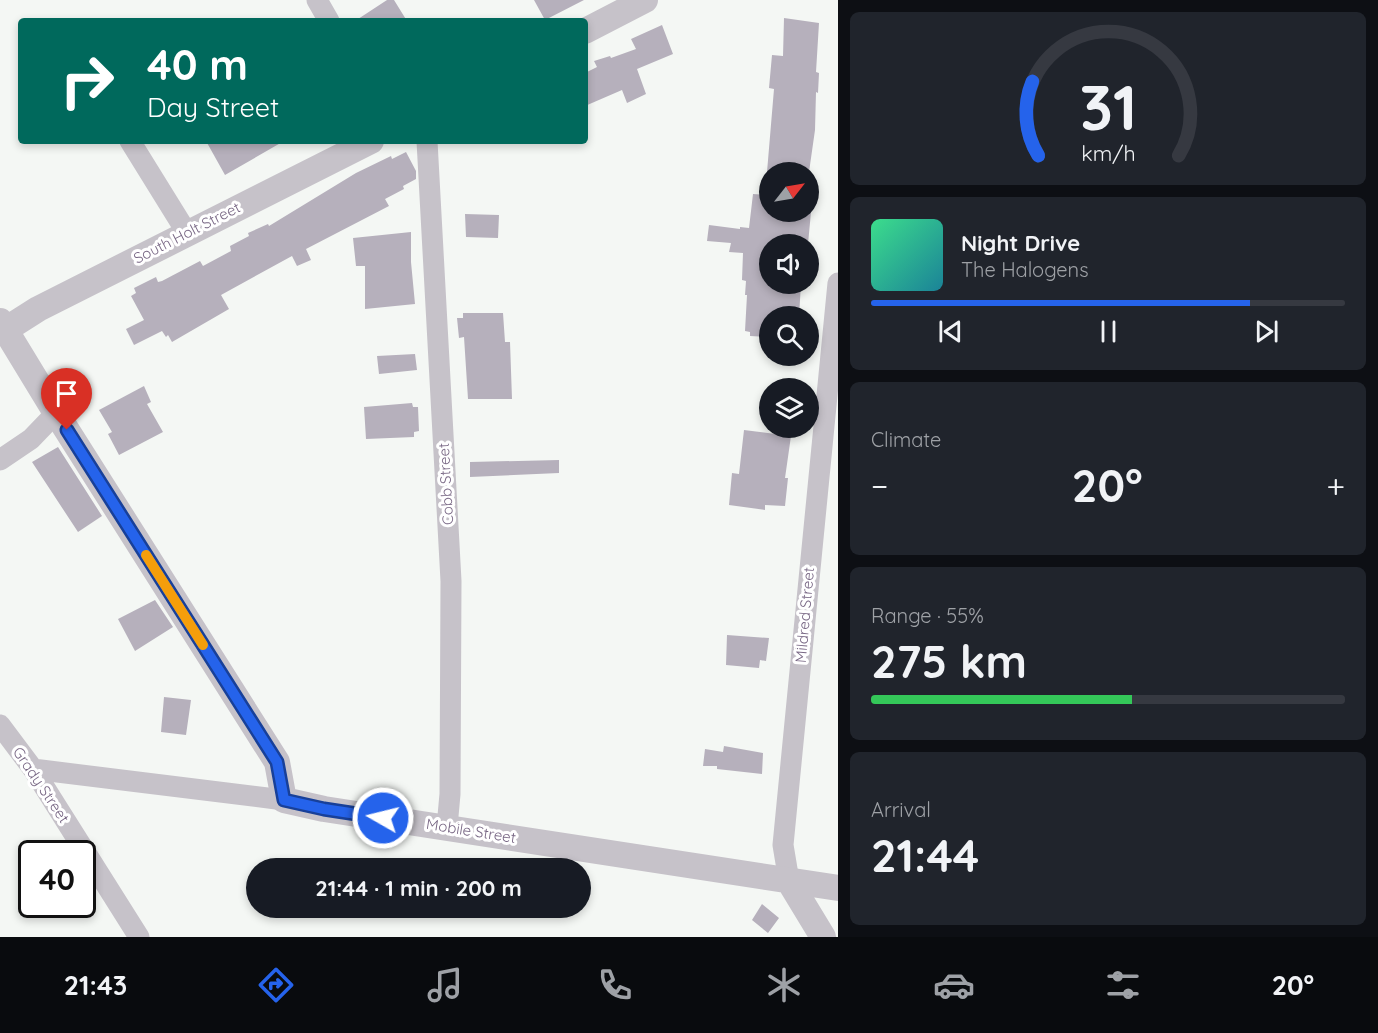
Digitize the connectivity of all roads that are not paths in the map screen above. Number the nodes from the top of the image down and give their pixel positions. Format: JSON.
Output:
{"nodes":[{"id":1,"x":317,"y":0,"type":"edge"},
{"id":2,"x":642,"y":1,"type":"edge"},
{"id":3,"x":327,"y":18,"type":"edge"},
{"id":4,"x":588,"y":29,"type":"edge"},
{"id":5,"x":132,"y":144,"type":"edge"},
{"id":6,"x":365,"y":144,"type":"edge"},
{"id":7,"x":427,"y":144,"type":"edge"},
{"id":8,"x":187,"y":233,"type":"junction"},
{"id":9,"x":838,"y":283,"type":"edge"},
{"id":10,"x":3,"y":326,"type":"edge"},
{"id":11,"x":56,"y":413,"type":"junction"},
{"id":12,"x":832,"y":425,"type":"edge"},
{"id":13,"x":0,"y":460,"type":"edge"},
{"id":14,"x":0,"y":725,"type":"edge"},
{"id":15,"x":33,"y":769,"type":"junction"},
{"id":16,"x":284,"y":800,"type":"junction"},
{"id":17,"x":447,"y":827,"type":"junction"},
{"id":18,"x":789,"y":880,"type":"junction"},
{"id":19,"x":838,"y":888,"type":"edge"},
{"id":20,"x":139,"y":937,"type":"edge"},
{"id":21,"x":823,"y":937,"type":"edge"}],
"edges":[{"from":1,"to":3,"type":"street"},
{"from":2,"to":4,"type":"street"},
{"from":5,"to":8,"type":"street"},
{"from":6,"to":8,"type":"street","name":"South Holt Street"},
{"from":7,"to":17,"type":"street","name":"Cobb Street"},
{"from":8,"to":10,"type":"street","name":"South Holt Street"},
{"from":9,"to":12,"type":"street","name":"Mildred Street"},
{"from":10,"to":11,"type":"street"},
{"from":11,"to":13,"type":"street"},
{"from":11,"to":16,"type":"street"},
{"from":12,"to":18,"type":"street","name":"Mildred Street"},
{"from":14,"to":15,"type":"street","name":"Grady Street"},
{"from":15,"to":16,"type":"street","name":"Mobile Street"},
{"from":15,"to":20,"type":"street","name":"Grady Street"},
{"from":16,"to":17,"type":"street","name":"Mobile Street"},
{"from":17,"to":18,"type":"street","name":"Mobile Street"},
{"from":18,"to":19,"type":"street","name":"Mobile Street"},
{"from":18,"to":21,"type":"street","name":"Mildred Street"}]}
